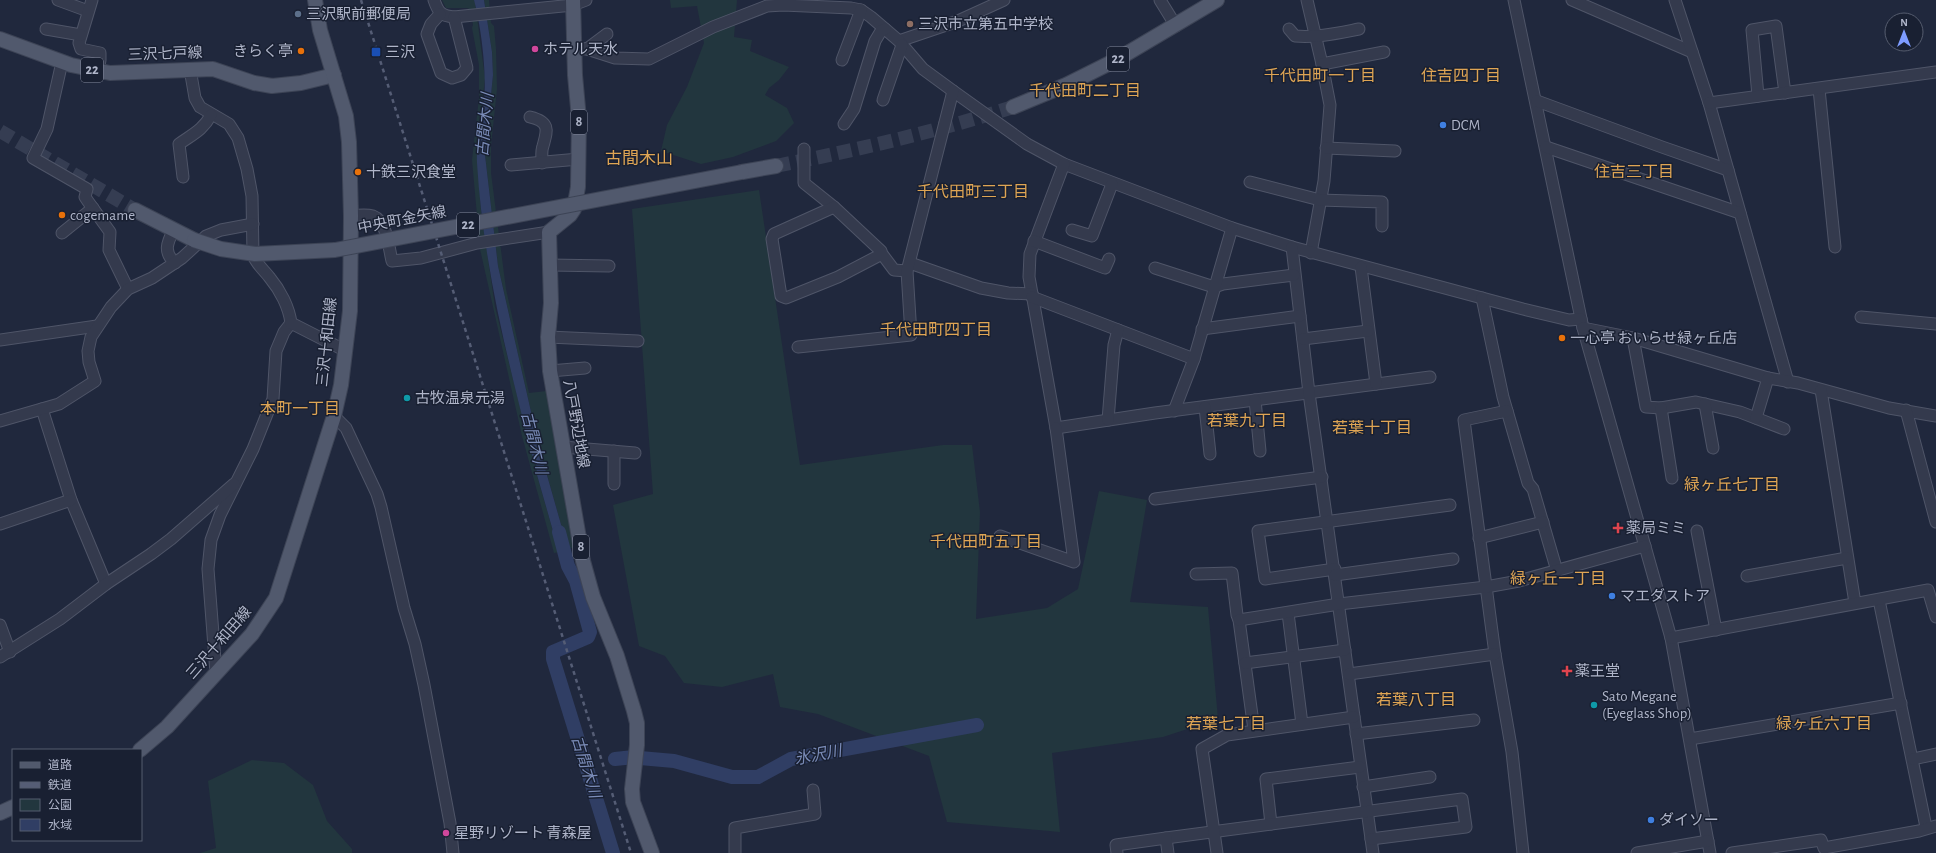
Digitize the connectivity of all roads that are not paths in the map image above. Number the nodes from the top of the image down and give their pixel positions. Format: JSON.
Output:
{"nodes":[{"id":1,"x":58,"y":0,"type":"edge"},
{"id":2,"x":92,"y":0,"type":"edge"},
{"id":3,"x":315,"y":0,"type":"edge"},
{"id":4,"x":434,"y":0,"type":"edge"},
{"id":5,"x":1004,"y":0,"type":"edge"},
{"id":6,"x":1160,"y":0,"type":"edge"},
{"id":7,"x":1217,"y":0,"type":"edge"},
{"id":8,"x":1307,"y":0,"type":"edge"},
{"id":9,"x":1514,"y":0,"type":"edge"},
{"id":10,"x":1572,"y":0,"type":"edge"},
{"id":11,"x":1675,"y":0,"type":"edge"},
{"id":12,"x":577,"y":2,"type":"edge"},
{"id":13,"x":861,"y":10,"type":"junction"},
{"id":14,"x":88,"y":11,"type":"junction"},
{"id":15,"x":440,"y":14,"type":"junction"},
{"id":16,"x":454,"y":17,"type":"junction"},
{"id":17,"x":1176,"y":26,"type":"junction"},
{"id":18,"x":46,"y":29,"type":"dead end"},
{"id":19,"x":885,"y":29,"type":"junction"},
{"id":20,"x":1289,"y":29,"type":"dead end"},
{"id":21,"x":1359,"y":30,"type":"dead end"},
{"id":22,"x":607,"y":34,"type":"dead end"},
{"id":23,"x":81,"y":35,"type":"junction"},
{"id":24,"x":1315,"y":35,"type":"junction"},
{"id":25,"x":0,"y":39,"type":"edge"},
{"id":26,"x":900,"y":43,"type":"junction"},
{"id":27,"x":581,"y":49,"type":"junction"},
{"id":28,"x":1384,"y":52,"type":"dead end"},
{"id":29,"x":1692,"y":52,"type":"junction"},
{"id":30,"x":842,"y":60,"type":"dead end"},
{"id":31,"x":62,"y":62,"type":"junction"},
{"id":32,"x":1322,"y":64,"type":"junction"},
{"id":33,"x":190,"y":69,"type":"junction"},
{"id":34,"x":98,"y":71,"type":"junction"},
{"id":35,"x":1936,"y":72,"type":"edge"},
{"id":36,"x":334,"y":75,"type":"junction"},
{"id":37,"x":1820,"y":89,"type":"junction"},
{"id":38,"x":953,"y":91,"type":"junction"},
{"id":39,"x":1785,"y":93,"type":"junction"},
{"id":40,"x":1758,"y":96,"type":"junction"},
{"id":41,"x":883,"y":100,"type":"dead end"},
{"id":42,"x":1537,"y":101,"type":"junction"},
{"id":43,"x":1709,"y":103,"type":"junction"},
{"id":44,"x":1013,"y":107,"type":"tunnel mouth"},
{"id":45,"x":211,"y":115,"type":"junction"},
{"id":46,"x":530,"y":117,"type":"dead end"},
{"id":47,"x":844,"y":124,"type":"dead end"},
{"id":48,"x":1546,"y":147,"type":"junction"},
{"id":49,"x":804,"y":148,"type":"dead end"},
{"id":50,"x":1326,"y":148,"type":"junction"},
{"id":51,"x":1395,"y":151,"type":"dead end"},
{"id":52,"x":579,"y":159,"type":"junction"},
{"id":53,"x":542,"y":162,"type":"junction"},
{"id":54,"x":1064,"y":164,"type":"junction"},
{"id":55,"x":511,"y":165,"type":"dead end"},
{"id":56,"x":776,"y":166,"type":"tunnel mouth"},
{"id":57,"x":1728,"y":170,"type":"junction"},
{"id":58,"x":184,"y":177,"type":"dead end"},
{"id":59,"x":1250,"y":182,"type":"dead end"},
{"id":60,"x":1112,"y":184,"type":"junction"},
{"id":61,"x":1320,"y":200,"type":"junction"},
{"id":62,"x":834,"y":207,"type":"junction"},
{"id":63,"x":93,"y":208,"type":"junction"},
{"id":64,"x":135,"y":210,"type":"tunnel mouth"},
{"id":65,"x":1740,"y":213,"type":"junction"},
{"id":66,"x":351,"y":216,"type":"junction"},
{"id":67,"x":253,"y":224,"type":"junction"},
{"id":68,"x":1382,"y":226,"type":"dead end"},
{"id":69,"x":1232,"y":228,"type":"junction"},
{"id":70,"x":174,"y":229,"type":"junction"},
{"id":71,"x":1072,"y":230,"type":"dead end"},
{"id":72,"x":549,"y":232,"type":"junction"},
{"id":73,"x":62,"y":233,"type":"dead end"},
{"id":74,"x":1034,"y":241,"type":"junction"},
{"id":75,"x":1292,"y":247,"type":"junction"},
{"id":76,"x":1835,"y":247,"type":"dead end"},
{"id":77,"x":1311,"y":253,"type":"junction"},
{"id":78,"x":882,"y":254,"type":"junction"},
{"id":79,"x":1109,"y":259,"type":"dead end"},
{"id":80,"x":175,"y":263,"type":"junction"},
{"id":81,"x":550,"y":264,"type":"junction"},
{"id":82,"x":609,"y":266,"type":"dead end"},
{"id":83,"x":909,"y":267,"type":"junction"},
{"id":84,"x":1361,"y":267,"type":"junction"},
{"id":85,"x":1155,"y":268,"type":"dead end"},
{"id":86,"x":1294,"y":275,"type":"junction"},
{"id":87,"x":1214,"y":287,"type":"junction"},
{"id":88,"x":128,"y":289,"type":"junction"},
{"id":89,"x":1032,"y":296,"type":"junction"},
{"id":90,"x":1482,"y":298,"type":"junction"},
{"id":91,"x":1300,"y":316,"type":"junction"},
{"id":92,"x":1861,"y":317,"type":"dead end"},
{"id":93,"x":291,"y":323,"type":"junction"},
{"id":94,"x":1582,"y":323,"type":"junction"},
{"id":95,"x":1936,"y":324,"type":"edge"},
{"id":96,"x":97,"y":326,"type":"junction"},
{"id":97,"x":1202,"y":329,"type":"junction"},
{"id":98,"x":1118,"y":330,"type":"junction"},
{"id":99,"x":1368,"y":332,"type":"junction"},
{"id":100,"x":548,"y":337,"type":"junction"},
{"id":101,"x":1633,"y":338,"type":"junction"},
{"id":102,"x":1303,"y":339,"type":"junction"},
{"id":103,"x":0,"y":340,"type":"edge"},
{"id":104,"x":638,"y":341,"type":"dead end"},
{"id":105,"x":798,"y":347,"type":"dead end"},
{"id":106,"x":346,"y":351,"type":"junction"},
{"id":107,"x":1194,"y":359,"type":"junction"},
{"id":108,"x":585,"y":368,"type":"dead end"},
{"id":109,"x":550,"y":371,"type":"junction"},
{"id":110,"x":1430,"y":377,"type":"dead end"},
{"id":111,"x":1768,"y":378,"type":"junction"},
{"id":112,"x":1788,"y":382,"type":"junction"},
{"id":113,"x":1376,"y":384,"type":"junction"},
{"id":114,"x":1821,"y":390,"type":"junction"},
{"id":115,"x":1310,"y":393,"type":"junction"},
{"id":116,"x":1254,"y":400,"type":"junction"},
{"id":117,"x":1705,"y":404,"type":"junction"},
{"id":118,"x":1205,"y":407,"type":"junction"},
{"id":119,"x":1661,"y":408,"type":"junction"},
{"id":120,"x":42,"y":409,"type":"junction"},
{"id":121,"x":1906,"y":410,"type":"junction"},
{"id":122,"x":1174,"y":411,"type":"junction"},
{"id":123,"x":1507,"y":411,"type":"junction"},
{"id":124,"x":334,"y":416,"type":"junction"},
{"id":125,"x":1936,"y":416,"type":"edge"},
{"id":126,"x":1756,"y":418,"type":"junction"},
{"id":127,"x":1108,"y":420,"type":"junction"},
{"id":128,"x":0,"y":421,"type":"edge"},
{"id":129,"x":1056,"y":428,"type":"junction"},
{"id":130,"x":1784,"y":429,"type":"dead end"},
{"id":131,"x":563,"y":447,"type":"junction"},
{"id":132,"x":1713,"y":448,"type":"dead end"},
{"id":133,"x":614,"y":451,"type":"junction"},
{"id":134,"x":1260,"y":451,"type":"dead end"},
{"id":135,"x":635,"y":453,"type":"dead end"},
{"id":136,"x":1210,"y":454,"type":"dead end"},
{"id":137,"x":1322,"y":477,"type":"junction"},
{"id":138,"x":240,"y":478,"type":"junction"},
{"id":139,"x":1672,"y":478,"type":"dead end"},
{"id":140,"x":614,"y":484,"type":"dead end"},
{"id":141,"x":1155,"y":499,"type":"dead end"},
{"id":142,"x":71,"y":500,"type":"junction"},
{"id":143,"x":1450,"y":505,"type":"dead end"},
{"id":144,"x":1328,"y":522,"type":"junction"},
{"id":145,"x":1543,"y":522,"type":"junction"},
{"id":146,"x":1936,"y":522,"type":"edge"},
{"id":147,"x":0,"y":524,"type":"edge"},
{"id":148,"x":1697,"y":531,"type":"dead end"},
{"id":149,"x":1000,"y":536,"type":"dead end"},
{"id":150,"x":1480,"y":538,"type":"junction"},
{"id":151,"x":1645,"y":546,"type":"junction"},
{"id":152,"x":1847,"y":558,"type":"junction"},
{"id":153,"x":1453,"y":559,"type":"dead end"},
{"id":154,"x":1558,"y":571,"type":"junction"},
{"id":155,"x":1335,"y":572,"type":"junction"},
{"id":156,"x":1196,"y":574,"type":"dead end"},
{"id":157,"x":1747,"y":576,"type":"dead end"},
{"id":158,"x":106,"y":584,"type":"junction"},
{"id":159,"x":1486,"y":587,"type":"junction"},
{"id":160,"x":1879,"y":600,"type":"junction"},
{"id":161,"x":1854,"y":603,"type":"junction"},
{"id":162,"x":1339,"y":604,"type":"junction"},
{"id":163,"x":1288,"y":613,"type":"junction"},
{"id":164,"x":1936,"y":617,"type":"edge"},
{"id":165,"x":1239,"y":620,"type":"junction"},
{"id":166,"x":0,"y":625,"type":"edge"},
{"id":167,"x":1716,"y":630,"type":"junction"},
{"id":168,"x":1671,"y":638,"type":"junction"},
{"id":169,"x":1345,"y":650,"type":"junction"},
{"id":170,"x":5,"y":654,"type":"edge"},
{"id":171,"x":1495,"y":654,"type":"junction"},
{"id":172,"x":1294,"y":657,"type":"junction"},
{"id":173,"x":1245,"y":663,"type":"junction"},
{"id":174,"x":216,"y":673,"type":"junction"},
{"id":175,"x":1349,"y":674,"type":"junction"},
{"id":176,"x":1901,"y":703,"type":"junction"},
{"id":177,"x":1354,"y":718,"type":"junction"},
{"id":178,"x":1474,"y":720,"type":"dead end"},
{"id":179,"x":1302,"y":724,"type":"junction"},
{"id":180,"x":1254,"y":730,"type":"junction"},
{"id":181,"x":1356,"y":734,"type":"junction"},
{"id":182,"x":1690,"y":739,"type":"junction"},
{"id":183,"x":141,"y":749,"type":"edge"},
{"id":184,"x":1936,"y":754,"type":"edge"},
{"id":185,"x":1913,"y":759,"type":"junction"},
{"id":186,"x":1360,"y":767,"type":"junction"},
{"id":187,"x":1430,"y":778,"type":"dead end"},
{"id":188,"x":1363,"y":787,"type":"junction"},
{"id":189,"x":813,"y":790,"type":"dead end"},
{"id":190,"x":12,"y":807,"type":"edge"},
{"id":191,"x":1366,"y":811,"type":"junction"},
{"id":192,"x":0,"y":813,"type":"edge"},
{"id":193,"x":1271,"y":824,"type":"junction"},
{"id":194,"x":1931,"y":827,"type":"edge"},
{"id":195,"x":1214,"y":833,"type":"junction"},
{"id":196,"x":1166,"y":838,"type":"junction"},
{"id":197,"x":1371,"y":840,"type":"junction"},
{"id":198,"x":1708,"y":841,"type":"junction"},
{"id":199,"x":453,"y":853,"type":"edge"},
{"id":200,"x":652,"y":853,"type":"edge"},
{"id":201,"x":735,"y":853,"type":"edge"},
{"id":202,"x":1117,"y":853,"type":"edge"},
{"id":203,"x":1168,"y":853,"type":"edge"},
{"id":204,"x":1217,"y":853,"type":"edge"},
{"id":205,"x":1373,"y":853,"type":"edge"},
{"id":206,"x":1523,"y":853,"type":"edge"},
{"id":207,"x":1637,"y":853,"type":"edge"},
{"id":208,"x":1710,"y":853,"type":"edge"},
{"id":209,"x":1732,"y":853,"type":"edge"}],
"edges":[{"from":1,"to":14,"type":"street"},
{"from":2,"to":14,"type":"street"},
{"from":3,"to":36,"type":"main road","name":"三沢十和田線"},
{"from":4,"to":15,"type":"street"},
{"from":5,"to":26,"type":"street"},
{"from":6,"to":17,"type":"street"},
{"from":7,"to":17,"type":"main road","number":"22"},
{"from":8,"to":24,"type":"street"},
{"from":9,"to":42,"type":"street"},
{"from":10,"to":29,"type":"street"},
{"from":11,"to":29,"type":"street"},
{"from":12,"to":16,"type":"street"},
{"from":12,"to":27,"type":"main road","number":"8"},
{"from":13,"to":19,"type":"street"},
{"from":13,"to":27,"type":"street"},
{"from":13,"to":30,"type":"street"},
{"from":14,"to":23,"type":"street"},
{"from":15,"to":16,"type":"street"},
{"from":15,"to":16,"type":"street"},
{"from":17,"to":44,"type":"main road","number":"22"},
{"from":18,"to":23,"type":"street"},
{"from":19,"to":26,"type":"street"},
{"from":19,"to":47,"type":"street"},
{"from":20,"to":24,"type":"street"},
{"from":21,"to":24,"type":"street"},
{"from":22,"to":27,"type":"street"},
{"from":23,"to":34,"type":"street"},
{"from":24,"to":32,"type":"street"},
{"from":25,"to":31,"type":"main road","name":"三沢七戸線","number":"22"},
{"from":26,"to":38,"type":"street"},
{"from":26,"to":41,"type":"street"},
{"from":27,"to":52,"type":"main road","number":"8"},
{"from":28,"to":32,"type":"street"},
{"from":29,"to":43,"type":"street"},
{"from":31,"to":34,"type":"main road","name":"三沢七戸線","number":"22"},
{"from":31,"to":63,"type":"street"},
{"from":32,"to":50,"type":"street"},
{"from":33,"to":34,"type":"main road","name":"三沢七戸線","number":"22"},
{"from":33,"to":36,"type":"main road","name":"三沢七戸線","number":"22"},
{"from":33,"to":45,"type":"street"},
{"from":35,"to":37,"type":"street"},
{"from":36,"to":66,"type":"main road","name":"三沢十和田線"},
{"from":37,"to":39,"type":"street"},
{"from":37,"to":76,"type":"street"},
{"from":38,"to":54,"type":"street"},
{"from":38,"to":83,"type":"street"},
{"from":39,"to":40,"type":"street"},
{"from":39,"to":40,"type":"street"},
{"from":40,"to":43,"type":"street"},
{"from":42,"to":48,"type":"street"},
{"from":42,"to":57,"type":"street"},
{"from":43,"to":57,"type":"street"},
{"from":45,"to":58,"type":"street"},
{"from":45,"to":67,"type":"street"},
{"from":46,"to":53,"type":"street"},
{"from":48,"to":65,"type":"street"},
{"from":48,"to":94,"type":"street"},
{"from":49,"to":62,"type":"street"},
{"from":50,"to":51,"type":"street"},
{"from":50,"to":61,"type":"street"},
{"from":52,"to":53,"type":"street"},
{"from":52,"to":72,"type":"main road","number":"8"},
{"from":53,"to":55,"type":"street"},
{"from":54,"to":60,"type":"street"},
{"from":54,"to":74,"type":"street"},
{"from":56,"to":70,"type":"main road","name":"中央町金矢線","number":"22","bridge":true},
{"from":57,"to":65,"type":"street"},
{"from":59,"to":61,"type":"street"},
{"from":60,"to":69,"type":"street"},
{"from":60,"to":71,"type":"street"},
{"from":61,"to":68,"type":"street"},
{"from":61,"to":77,"type":"street"},
{"from":62,"to":78,"type":"street"},
{"from":62,"to":78,"type":"street"},
{"from":63,"to":73,"type":"street"},
{"from":63,"to":88,"type":"street"},
{"from":64,"to":70,"type":"main road","name":"中央町金矢線","number":"22"},
{"from":65,"to":112,"type":"street"},
{"from":66,"to":72,"type":"street"},
{"from":66,"to":106,"type":"main road","name":"三沢十和田線"},
{"from":67,"to":80,"type":"street"},
{"from":67,"to":93,"type":"street"},
{"from":69,"to":75,"type":"street"},
{"from":69,"to":87,"type":"street"},
{"from":70,"to":80,"type":"street"},
{"from":72,"to":81,"type":"main road","name":"八戸野辺地線","number":"8"},
{"from":74,"to":79,"type":"street"},
{"from":74,"to":89,"type":"street"},
{"from":75,"to":77,"type":"street"},
{"from":75,"to":86,"type":"street"},
{"from":77,"to":84,"type":"street"},
{"from":78,"to":83,"type":"street"},
{"from":80,"to":88,"type":"street"},
{"from":81,"to":82,"type":"street"},
{"from":81,"to":100,"type":"main road","name":"八戸野辺地線","number":"8"},
{"from":83,"to":89,"type":"street"},
{"from":83,"to":105,"type":"street"},
{"from":84,"to":90,"type":"street"},
{"from":84,"to":99,"type":"street"},
{"from":85,"to":87,"type":"street"},
{"from":86,"to":87,"type":"street"},
{"from":86,"to":91,"type":"street"},
{"from":87,"to":97,"type":"street"},
{"from":88,"to":96,"type":"street"},
{"from":89,"to":98,"type":"street"},
{"from":89,"to":129,"type":"street"},
{"from":90,"to":94,"type":"street"},
{"from":90,"to":123,"type":"street"},
{"from":91,"to":97,"type":"street"},
{"from":91,"to":102,"type":"street"},
{"from":92,"to":95,"type":"street"},
{"from":93,"to":106,"type":"street"},
{"from":93,"to":138,"type":"street"},
{"from":94,"to":101,"type":"street"},
{"from":94,"to":151,"type":"street"},
{"from":96,"to":103,"type":"street"},
{"from":96,"to":120,"type":"street"},
{"from":97,"to":107,"type":"street"},
{"from":98,"to":107,"type":"street"},
{"from":98,"to":127,"type":"street"},
{"from":99,"to":102,"type":"street"},
{"from":99,"to":113,"type":"street"},
{"from":100,"to":104,"type":"street"},
{"from":100,"to":109,"type":"main road","name":"八戸野辺地線","number":"8"},
{"from":101,"to":111,"type":"street"},
{"from":101,"to":119,"type":"street"},
{"from":102,"to":115,"type":"street"},
{"from":106,"to":124,"type":"main road","name":"三沢十和田線"},
{"from":107,"to":122,"type":"street"},
{"from":108,"to":109,"type":"street"},
{"from":109,"to":131,"type":"main road","name":"八戸野辺地線","number":"8"},
{"from":110,"to":113,"type":"street"},
{"from":111,"to":112,"type":"street"},
{"from":111,"to":126,"type":"street"},
{"from":112,"to":114,"type":"street"},
{"from":113,"to":115,"type":"street"},
{"from":114,"to":121,"type":"street"},
{"from":114,"to":152,"type":"street"},
{"from":115,"to":116,"type":"street"},
{"from":115,"to":137,"type":"street"},
{"from":116,"to":118,"type":"street"},
{"from":116,"to":134,"type":"street"},
{"from":117,"to":119,"type":"street"},
{"from":117,"to":126,"type":"street"},
{"from":117,"to":132,"type":"street"},
{"from":118,"to":122,"type":"street"},
{"from":118,"to":136,"type":"street"},
{"from":119,"to":139,"type":"street"},
{"from":120,"to":128,"type":"street"},
{"from":120,"to":142,"type":"street"},
{"from":121,"to":125,"type":"street"},
{"from":121,"to":146,"type":"street"},
{"from":122,"to":127,"type":"street"},
{"from":123,"to":145,"type":"street"},
{"from":123,"to":150,"type":"street"},
{"from":124,"to":174,"type":"main road","name":"三沢十和田線"},
{"from":124,"to":199,"type":"street"},
{"from":126,"to":130,"type":"street"},
{"from":127,"to":129,"type":"street"},
{"from":129,"to":149,"type":"street"},
{"from":131,"to":133,"type":"street"},
{"from":131,"to":200,"type":"main road","name":"八戸野辺地線","number":"8"},
{"from":133,"to":135,"type":"street"},
{"from":133,"to":140,"type":"street"},
{"from":137,"to":141,"type":"street"},
{"from":137,"to":144,"type":"street"},
{"from":138,"to":158,"type":"street"},
{"from":138,"to":174,"type":"street"},
{"from":142,"to":147,"type":"street"},
{"from":142,"to":158,"type":"street"},
{"from":143,"to":144,"type":"street"},
{"from":144,"to":155,"type":"street"},
{"from":144,"to":155,"type":"street"},
{"from":145,"to":150,"type":"street"},
{"from":145,"to":154,"type":"street"},
{"from":148,"to":167,"type":"street"},
{"from":150,"to":159,"type":"street"},
{"from":151,"to":154,"type":"street"},
{"from":151,"to":168,"type":"street"},
{"from":152,"to":157,"type":"street"},
{"from":152,"to":161,"type":"street"},
{"from":153,"to":155,"type":"street"},
{"from":154,"to":159,"type":"street"},
{"from":155,"to":162,"type":"street"},
{"from":156,"to":165,"type":"street"},
{"from":158,"to":170,"type":"street"},
{"from":159,"to":162,"type":"street"},
{"from":159,"to":171,"type":"street"},
{"from":160,"to":161,"type":"street"},
{"from":160,"to":164,"type":"street"},
{"from":160,"to":176,"type":"street"},
{"from":161,"to":167,"type":"street"},
{"from":162,"to":163,"type":"street"},
{"from":162,"to":169,"type":"street"},
{"from":163,"to":165,"type":"street"},
{"from":163,"to":172,"type":"street"},
{"from":165,"to":173,"type":"street"},
{"from":166,"to":170,"type":"street"},
{"from":167,"to":168,"type":"street"},
{"from":168,"to":182,"type":"street"},
{"from":169,"to":172,"type":"street"},
{"from":169,"to":175,"type":"street"},
{"from":171,"to":175,"type":"street"},
{"from":171,"to":206,"type":"street"},
{"from":172,"to":173,"type":"street"},
{"from":172,"to":179,"type":"street"},
{"from":173,"to":180,"type":"street"},
{"from":174,"to":183,"type":"main road","name":"三沢十和田線"},
{"from":175,"to":177,"type":"street"},
{"from":176,"to":182,"type":"street"},
{"from":176,"to":185,"type":"street"},
{"from":177,"to":179,"type":"street"},
{"from":177,"to":181,"type":"street"},
{"from":178,"to":181,"type":"street"},
{"from":179,"to":180,"type":"street"},
{"from":180,"to":195,"type":"street"},
{"from":181,"to":186,"type":"street"},
{"from":182,"to":198,"type":"street"},
{"from":184,"to":185,"type":"street"},
{"from":185,"to":194,"type":"street"},
{"from":186,"to":188,"type":"street"},
{"from":186,"to":193,"type":"street"},
{"from":187,"to":188,"type":"street"},
{"from":188,"to":191,"type":"street"},
{"from":189,"to":201,"type":"street"},
{"from":190,"to":192,"type":"main road"},
{"from":191,"to":193,"type":"street"},
{"from":191,"to":197,"type":"street"},
{"from":191,"to":197,"type":"street"},
{"from":193,"to":195,"type":"street"},
{"from":194,"to":209,"type":"street"},
{"from":195,"to":196,"type":"street"},
{"from":195,"to":204,"type":"street"},
{"from":196,"to":202,"type":"street"},
{"from":196,"to":203,"type":"street"},
{"from":197,"to":205,"type":"street"},
{"from":198,"to":207,"type":"street"},
{"from":198,"to":208,"type":"street"}]}
